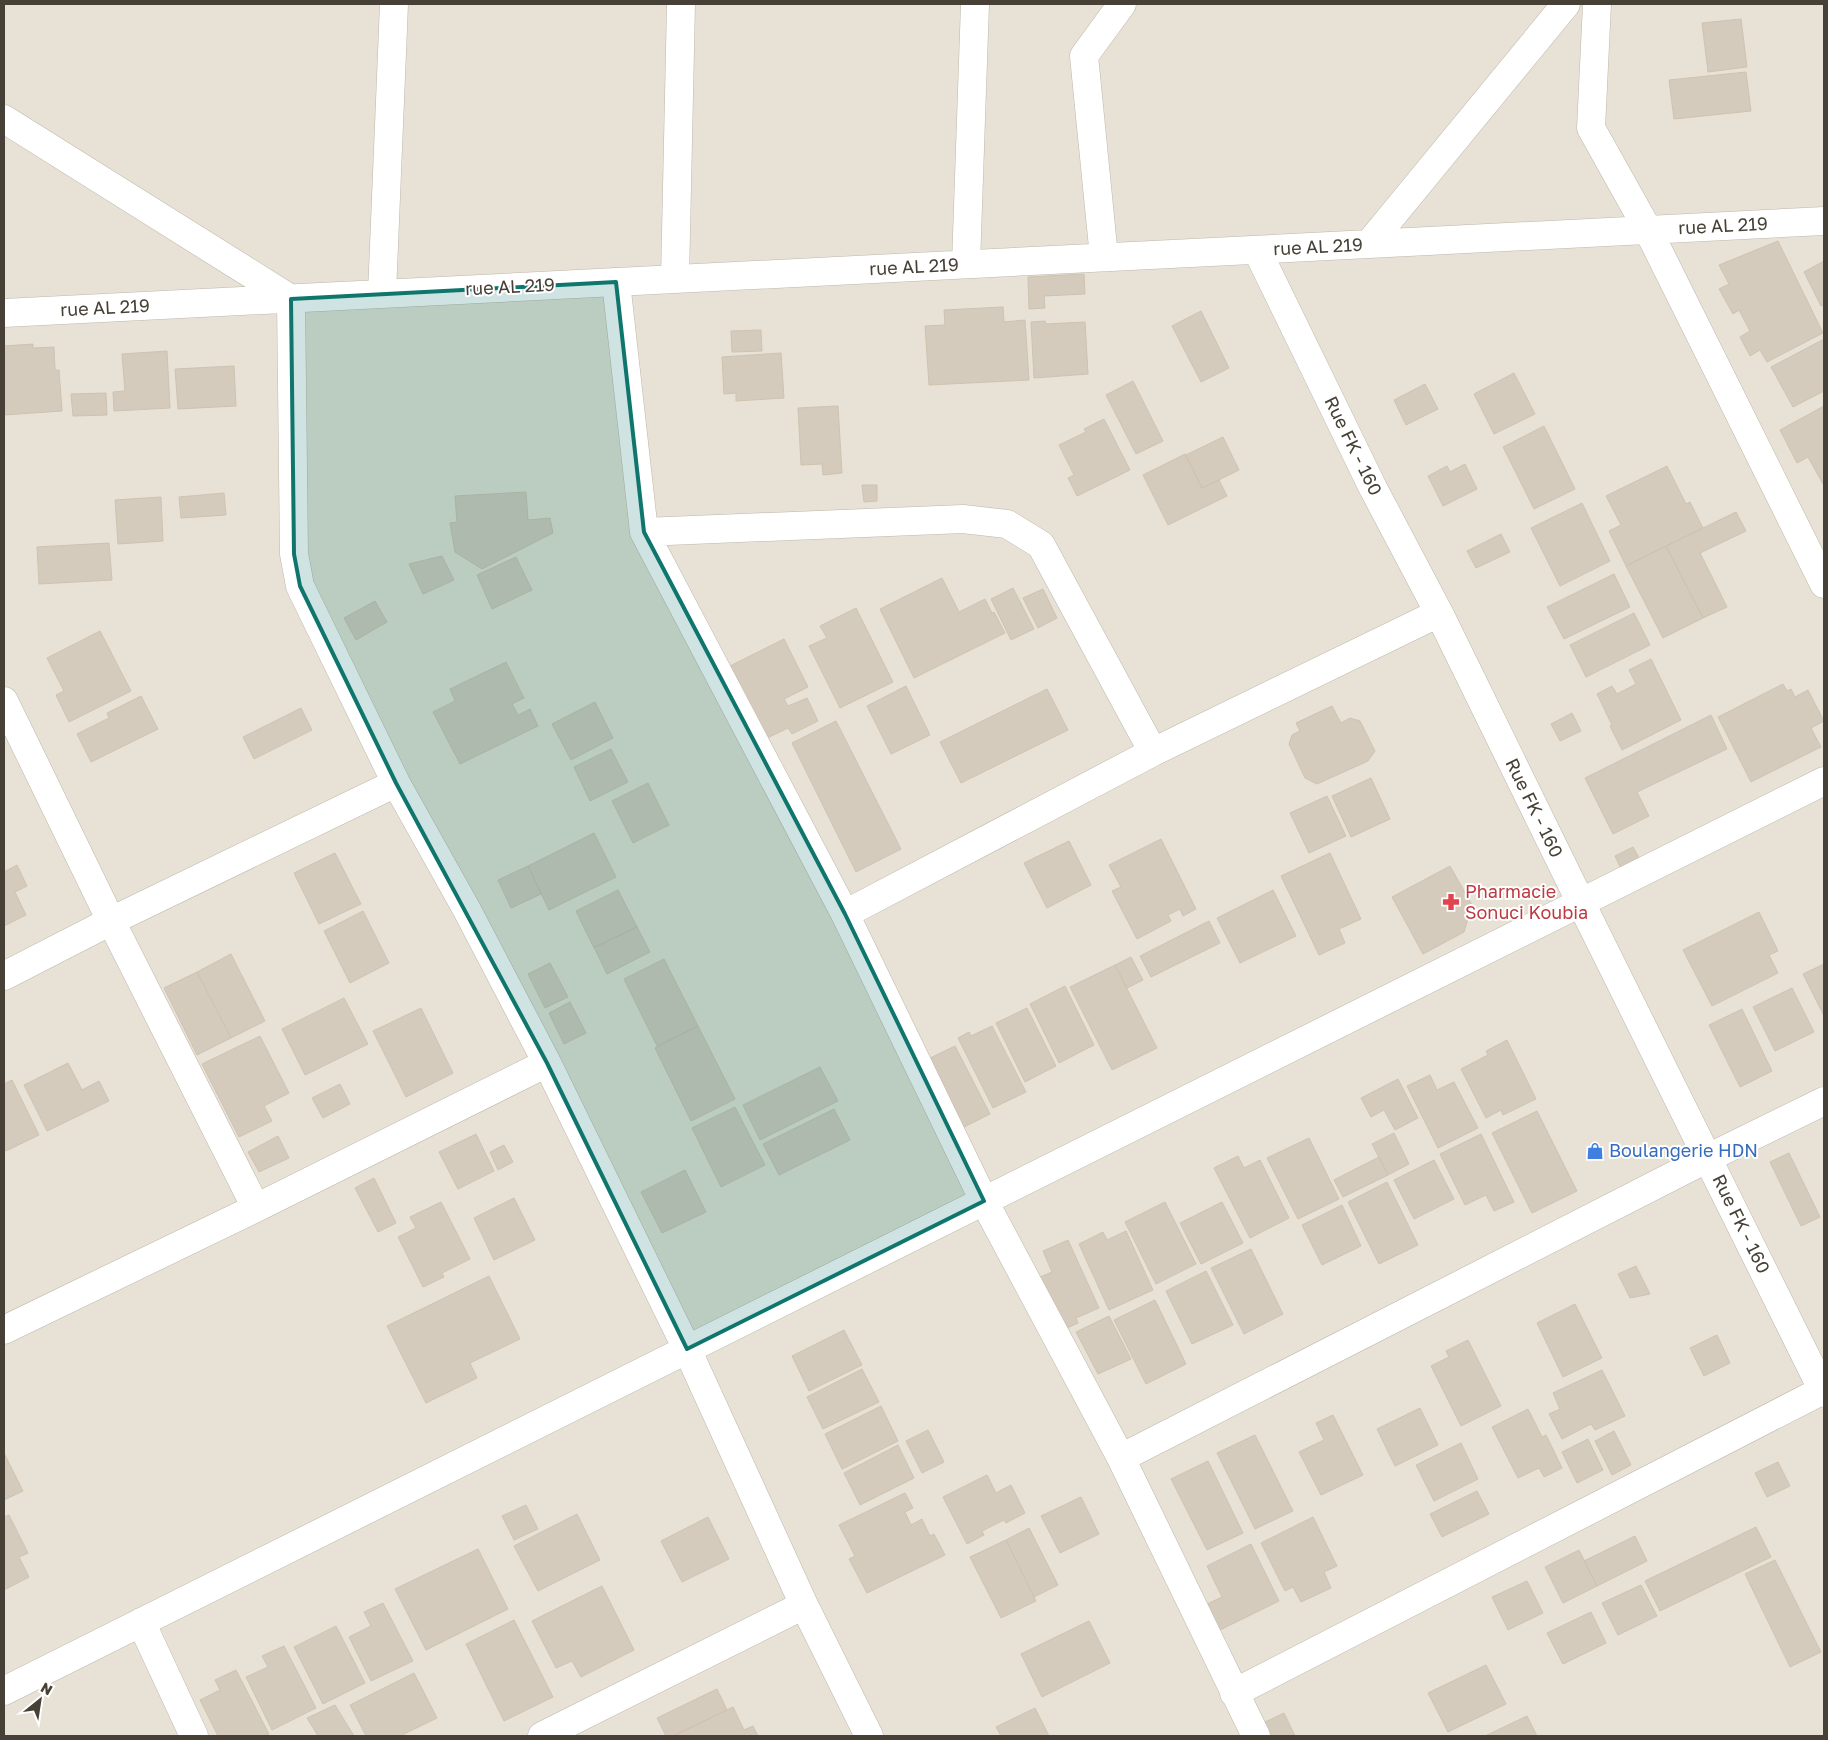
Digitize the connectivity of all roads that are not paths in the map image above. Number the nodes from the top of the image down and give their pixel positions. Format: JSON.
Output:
{"nodes":[{"id":1,"x":394,"y":4,"type":"edge"},
{"id":2,"x":681,"y":4,"type":"edge"},
{"id":3,"x":975,"y":4,"type":"edge"},
{"id":4,"x":1122,"y":4,"type":"edge"},
{"id":5,"x":1566,"y":4,"type":"edge"},
{"id":6,"x":1597,"y":4,"type":"edge"},
{"id":7,"x":4,"y":119,"type":"edge"},
{"id":8,"x":1824,"y":221,"type":"edge"},
{"id":9,"x":1648,"y":230,"type":"junction"},
{"id":10,"x":1369,"y":244,"type":"junction"},
{"id":11,"x":1257,"y":250,"type":"junction"},
{"id":12,"x":1104,"y":257,"type":"junction"},
{"id":13,"x":966,"y":264,"type":"junction"},
{"id":14,"x":676,"y":279,"type":"junction"},
{"id":15,"x":616,"y":282,"type":"junction"},
{"id":16,"x":382,"y":294,"type":"junction"},
{"id":17,"x":291,"y":299,"type":"junction"},
{"id":18,"x":4,"y":313,"type":"edge"},
{"id":19,"x":644,"y":532,"type":"junction"},
{"id":20,"x":1824,"y":584,"type":"edge"},
{"id":21,"x":1439,"y":614,"type":"junction"},
{"id":22,"x":4,"y":701,"type":"edge"},
{"id":23,"x":1153,"y":752,"type":"junction"},
{"id":24,"x":1824,"y":781,"type":"edge"},
{"id":25,"x":396,"y":783,"type":"junction"},
{"id":26,"x":1581,"y":903,"type":"junction"},
{"id":27,"x":845,"y":914,"type":"junction"},
{"id":28,"x":111,"y":921,"type":"junction"},
{"id":29,"x":4,"y":976,"type":"edge"},
{"id":30,"x":547,"y":1063,"type":"junction"},
{"id":31,"x":1824,"y":1101,"type":"edge"},
{"id":32,"x":1708,"y":1158,"type":"junction"},
{"id":33,"x":984,"y":1201,"type":"junction"},
{"id":34,"x":256,"y":1208,"type":"junction"},
{"id":35,"x":4,"y":1330,"type":"edge"},
{"id":36,"x":687,"y":1349,"type":"junction"},
{"id":37,"x":1824,"y":1392,"type":"edge"},
{"id":38,"x":1121,"y":1458,"type":"junction"},
{"id":39,"x":804,"y":1605,"type":"junction"},
{"id":40,"x":142,"y":1622,"type":"junction"},
{"id":41,"x":4,"y":1691,"type":"edge"},
{"id":42,"x":1234,"y":1693,"type":"junction"},
{"id":43,"x":194,"y":1736,"type":"edge"},
{"id":44,"x":542,"y":1736,"type":"edge"},
{"id":45,"x":869,"y":1736,"type":"edge"},
{"id":46,"x":1256,"y":1736,"type":"edge"}],
"edges":[{"from":1,"to":16,"type":"street"},
{"from":2,"to":14,"type":"street"},
{"from":3,"to":13,"type":"street"},
{"from":4,"to":12,"type":"street"},
{"from":5,"to":10,"type":"street"},
{"from":6,"to":9,"type":"street"},
{"from":7,"to":17,"type":"street"},
{"from":8,"to":9,"type":"street","name":"rue AL 219"},
{"from":9,"to":10,"type":"street","name":"rue AL 219"},
{"from":9,"to":20,"type":"street"},
{"from":10,"to":11,"type":"street","name":"rue AL 219"},
{"from":11,"to":12,"type":"street","name":"rue AL 219"},
{"from":11,"to":21,"type":"street","name":"Rue FK - 160"},
{"from":12,"to":13,"type":"street","name":"rue AL 219"},
{"from":13,"to":14,"type":"street","name":"rue AL 219"},
{"from":14,"to":15,"type":"street","name":"rue AL 219"},
{"from":15,"to":16,"type":"street","name":"rue AL 219"},
{"from":15,"to":19,"type":"street"},
{"from":16,"to":17,"type":"street","name":"rue AL 219"},
{"from":17,"to":18,"type":"street","name":"rue AL 219"},
{"from":17,"to":25,"type":"street"},
{"from":19,"to":23,"type":"street"},
{"from":19,"to":27,"type":"street"},
{"from":21,"to":23,"type":"street"},
{"from":21,"to":26,"type":"street","name":"Rue FK - 160"},
{"from":22,"to":28,"type":"street"},
{"from":23,"to":27,"type":"street"},
{"from":24,"to":26,"type":"street"},
{"from":25,"to":28,"type":"street"},
{"from":25,"to":30,"type":"street"},
{"from":26,"to":32,"type":"street","name":"Rue FK - 160"},
{"from":26,"to":33,"type":"street"},
{"from":27,"to":33,"type":"street"},
{"from":28,"to":29,"type":"street"},
{"from":28,"to":34,"type":"street"},
{"from":30,"to":34,"type":"street"},
{"from":30,"to":36,"type":"street"},
{"from":31,"to":32,"type":"street"},
{"from":32,"to":37,"type":"street","name":"Rue FK - 160"},
{"from":32,"to":38,"type":"street"},
{"from":33,"to":36,"type":"street"},
{"from":33,"to":38,"type":"street"},
{"from":34,"to":35,"type":"street"},
{"from":36,"to":39,"type":"street"},
{"from":36,"to":40,"type":"street"},
{"from":37,"to":42,"type":"street"},
{"from":38,"to":42,"type":"street"},
{"from":39,"to":44,"type":"street"},
{"from":39,"to":45,"type":"street"},
{"from":40,"to":41,"type":"street"},
{"from":40,"to":43,"type":"street"},
{"from":42,"to":46,"type":"street"}]}
